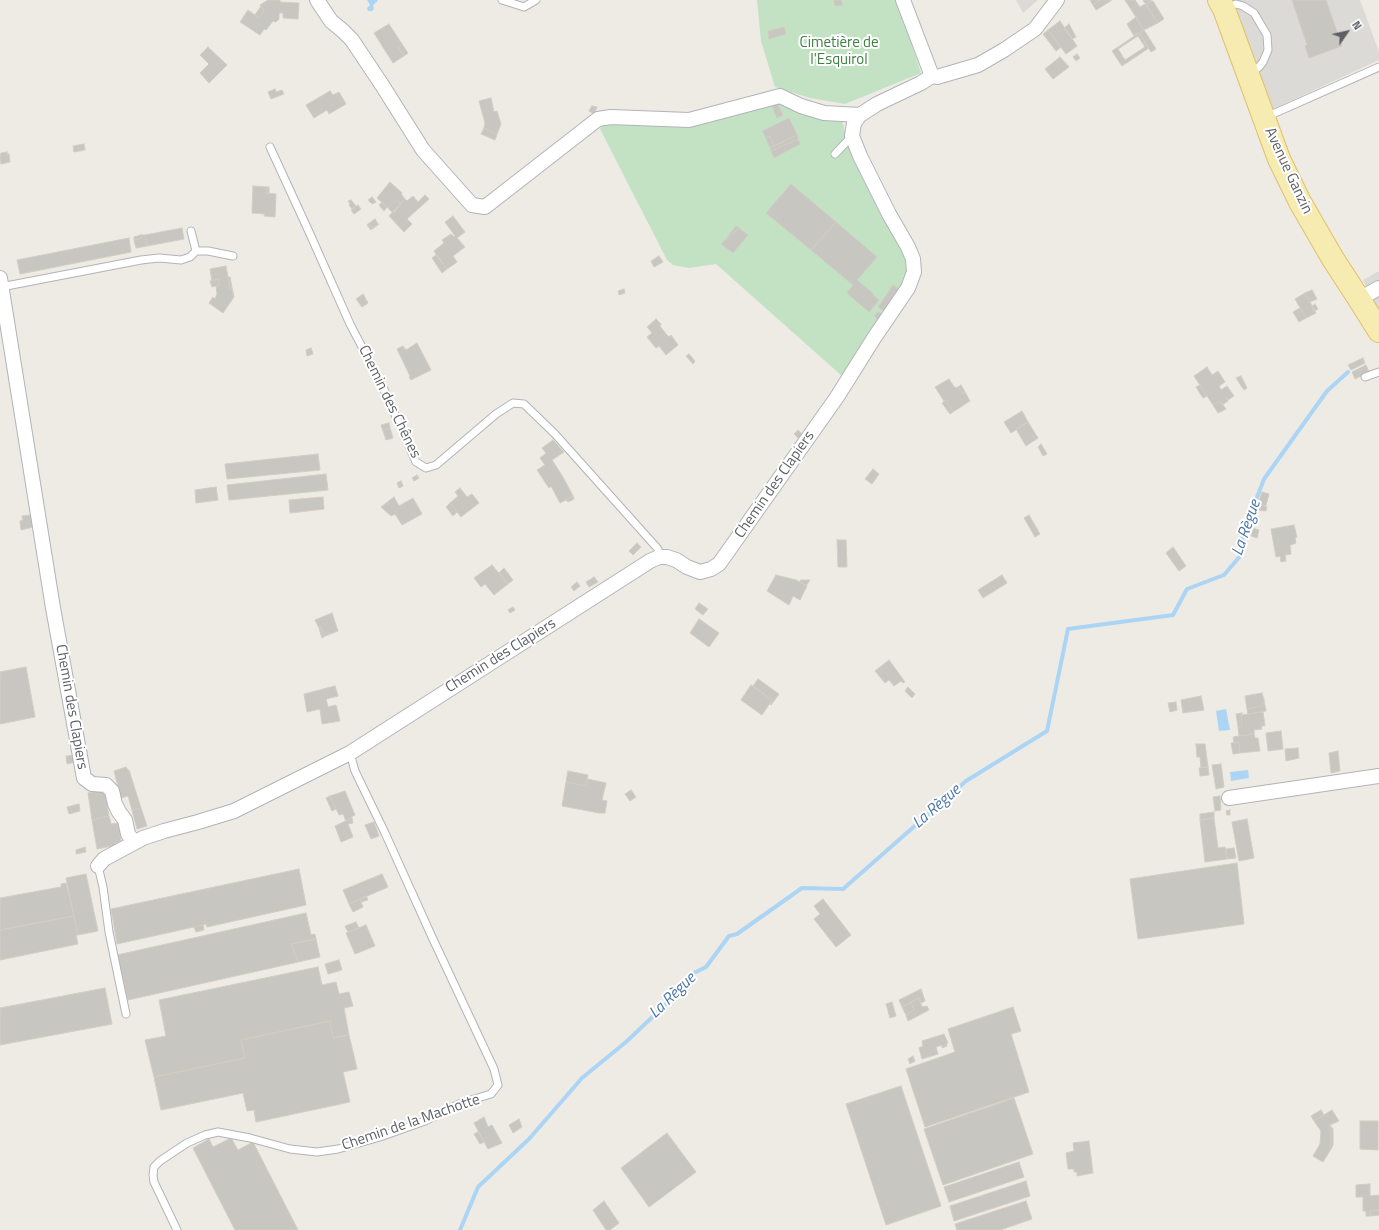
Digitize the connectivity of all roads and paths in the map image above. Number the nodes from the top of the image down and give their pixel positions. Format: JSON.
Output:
{"nodes":[{"id":1,"x":317,"y":0,"type":"edge"},
{"id":2,"x":502,"y":0,"type":"edge"},
{"id":3,"x":536,"y":0,"type":"edge"},
{"id":4,"x":903,"y":0,"type":"edge"},
{"id":5,"x":1057,"y":0,"type":"edge"},
{"id":6,"x":1222,"y":4,"type":"edge"},
{"id":7,"x":1379,"y":67,"type":"edge"},
{"id":8,"x":1248,"y":72,"type":"junction"},
{"id":9,"x":932,"y":76,"type":"junction"},
{"id":10,"x":860,"y":115,"type":"junction"},
{"id":11,"x":1264,"y":118,"type":"junction"},
{"id":12,"x":852,"y":136,"type":"junction"},
{"id":13,"x":270,"y":147,"type":"dead end"},
{"id":14,"x":834,"y":154,"type":"dead end"},
{"id":15,"x":191,"y":231,"type":"dead end"},
{"id":16,"x":196,"y":251,"type":"junction"},
{"id":17,"x":233,"y":256,"type":"dead end"},
{"id":18,"x":1,"y":282,"type":"edge"},
{"id":19,"x":1379,"y":288,"type":"edge"},
{"id":20,"x":1359,"y":298,"type":"junction"},
{"id":21,"x":1379,"y":331,"type":"edge"},
{"id":22,"x":1379,"y":372,"type":"edge"},
{"id":23,"x":1365,"y":377,"type":"dead end"},
{"id":24,"x":659,"y":557,"type":"junction"},
{"id":25,"x":350,"y":752,"type":"junction"},
{"id":26,"x":1379,"y":776,"type":"edge"},
{"id":27,"x":1229,"y":798,"type":"dead end"},
{"id":28,"x":134,"y":842,"type":"junction"},
{"id":29,"x":98,"y":866,"type":"joint"},
{"id":30,"x":126,"y":1014,"type":"dead end"},
{"id":31,"x":177,"y":1230,"type":"edge"}],
"edges":[{"from":1,"to":10,"type":"street"},
{"from":2,"to":3,"type":"lane"},
{"from":4,"to":9,"type":"street"},
{"from":5,"to":9,"type":"street"},
{"from":6,"to":8,"type":"main road","name":"Avenue Ganzin"},
{"from":6,"to":8,"type":"lane"},
{"from":7,"to":11,"type":"lane"},
{"from":8,"to":11,"type":"main road","name":"Avenue Ganzin"},
{"from":9,"to":10,"type":"street"},
{"from":10,"to":12,"type":"street"},
{"from":11,"to":20,"type":"main road","name":"Avenue Ganzin"},
{"from":12,"to":14,"type":"lane"},
{"from":12,"to":24,"type":"street","name":"Chemin des Clapiers"},
{"from":13,"to":24,"type":"lane","name":"Chemin des Chênes"},
{"from":15,"to":16,"type":"lane"},
{"from":16,"to":17,"type":"lane"},
{"from":16,"to":18,"type":"lane"},
{"from":18,"to":28,"type":"street","name":"Chemin des Clapiers"},
{"from":19,"to":20,"type":"street"},
{"from":20,"to":21,"type":"main road","name":"Avenue Ganzin"},
{"from":22,"to":23,"type":"lane"},
{"from":24,"to":25,"type":"street","name":"Chemin des Clapiers"},
{"from":25,"to":28,"type":"street","name":"Chemin des Clapiers"},
{"from":25,"to":31,"type":"lane","name":"Chemin de la Machotte"},
{"from":26,"to":27,"type":"street"},
{"from":28,"to":29,"type":"street"},
{"from":29,"to":30,"type":"lane"}]}
